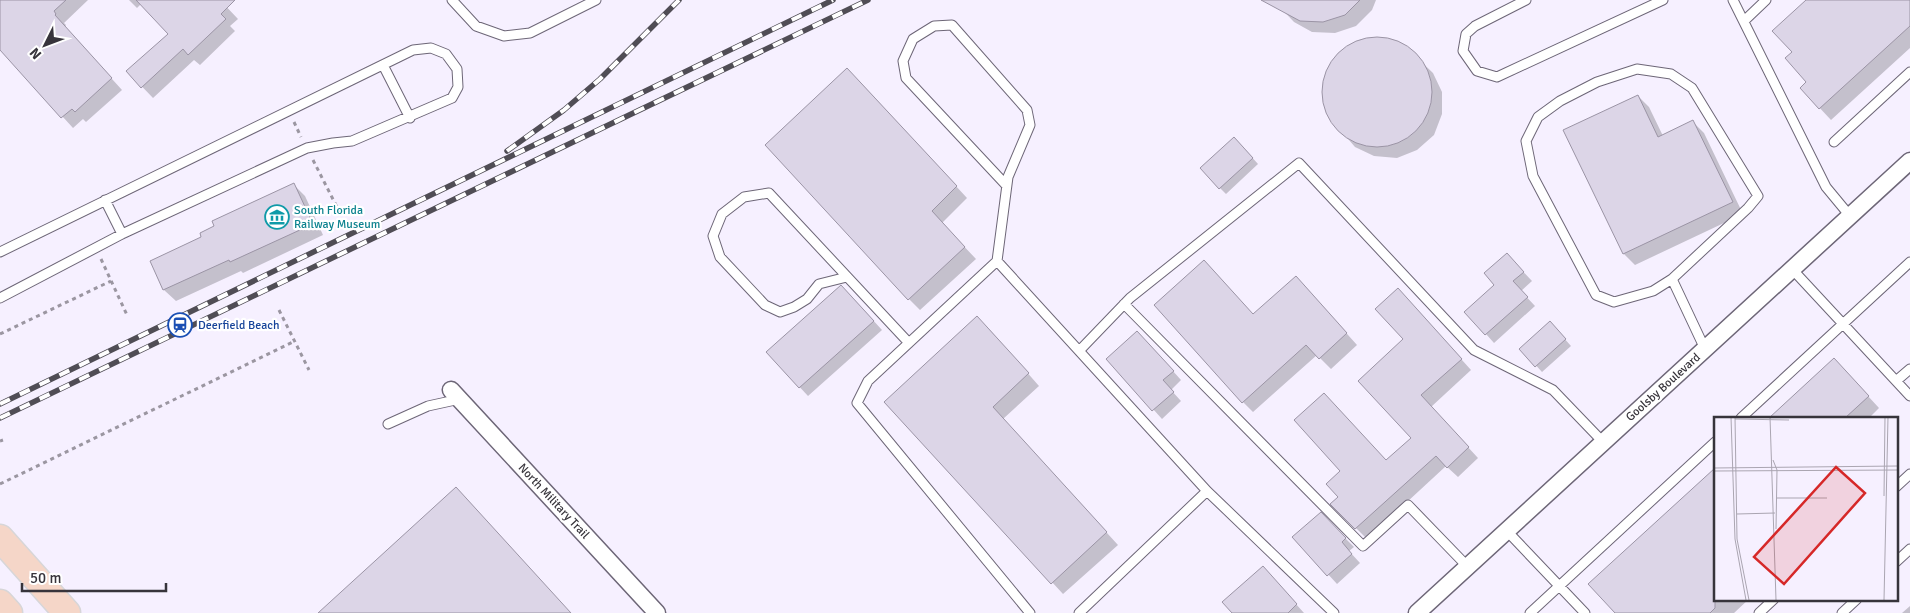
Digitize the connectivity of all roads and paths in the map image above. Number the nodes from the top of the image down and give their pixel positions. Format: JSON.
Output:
{"nodes":[{"id":1,"x":452,"y":0,"type":"edge"},
{"id":2,"x":596,"y":0,"type":"edge"},
{"id":3,"x":1526,"y":0,"type":"edge"},
{"id":4,"x":1663,"y":0,"type":"edge"},
{"id":5,"x":1733,"y":0,"type":"edge"},
{"id":6,"x":1766,"y":0,"type":"edge"},
{"id":7,"x":1744,"y":21,"type":"junction"},
{"id":8,"x":383,"y":65,"type":"junction"},
{"id":9,"x":1910,"y":72,"type":"edge"},
{"id":10,"x":410,"y":118,"type":"junction"},
{"id":11,"x":1834,"y":142,"type":"dead end"},
{"id":12,"x":1910,"y":161,"type":"edge"},
{"id":13,"x":1006,"y":185,"type":"junction"},
{"id":14,"x":105,"y":200,"type":"junction"},
{"id":15,"x":1850,"y":216,"type":"junction"},
{"id":16,"x":122,"y":234,"type":"junction"},
{"id":17,"x":96,"y":249,"type":"junction"},
{"id":18,"x":0,"y":252,"type":"edge"},
{"id":19,"x":997,"y":261,"type":"junction"},
{"id":20,"x":1910,"y":262,"type":"edge"},
{"id":21,"x":1792,"y":269,"type":"junction"},
{"id":22,"x":847,"y":277,"type":"junction"},
{"id":23,"x":1672,"y":279,"type":"junction"},
{"id":24,"x":111,"y":281,"type":"junction"},
{"id":25,"x":0,"y":298,"type":"edge"},
{"id":26,"x":1124,"y":304,"type":"junction"},
{"id":27,"x":279,"y":310,"type":"dead end"},
{"id":28,"x":127,"y":315,"type":"dead end"},
{"id":29,"x":1843,"y":324,"type":"junction"},
{"id":30,"x":0,"y":334,"type":"edge"},
{"id":31,"x":295,"y":341,"type":"junction"},
{"id":32,"x":909,"y":343,"type":"junction"},
{"id":33,"x":1705,"y":349,"type":"junction"},
{"id":34,"x":1079,"y":351,"type":"junction"},
{"id":35,"x":1910,"y":369,"type":"edge"},
{"id":36,"x":310,"y":370,"type":"dead end"},
{"id":37,"x":1896,"y":381,"type":"junction"},
{"id":38,"x":456,"y":394,"type":"joint"},
{"id":39,"x":1910,"y":396,"type":"edge"},
{"id":40,"x":1742,"y":417,"type":"edge"},
{"id":41,"x":388,"y":424,"type":"dead end"},
{"id":42,"x":1603,"y":442,"type":"junction"},
{"id":43,"x":1714,"y":443,"type":"edge"},
{"id":44,"x":1910,"y":474,"type":"edge"},
{"id":45,"x":0,"y":484,"type":"edge"},
{"id":46,"x":1898,"y":485,"type":"edge"},
{"id":47,"x":1207,"y":490,"type":"junction"},
{"id":48,"x":1506,"y":530,"type":"junction"},
{"id":49,"x":0,"y":538,"type":"edge"},
{"id":50,"x":1910,"y":549,"type":"edge"},
{"id":51,"x":1898,"y":560,"type":"edge"},
{"id":52,"x":1467,"y":566,"type":"junction"},
{"id":53,"x":1559,"y":586,"type":"junction"},
{"id":54,"x":1773,"y":600,"type":"edge"},
{"id":55,"x":1856,"y":600,"type":"edge"},
{"id":56,"x":0,"y":603,"type":"edge"},
{"id":57,"x":9,"y":613,"type":"edge"},
{"id":58,"x":68,"y":613,"type":"edge"},
{"id":59,"x":657,"y":613,"type":"edge"},
{"id":60,"x":1030,"y":613,"type":"edge"},
{"id":61,"x":1080,"y":613,"type":"edge"},
{"id":62,"x":1334,"y":613,"type":"edge"},
{"id":63,"x":1417,"y":613,"type":"edge"},
{"id":64,"x":1530,"y":613,"type":"edge"},
{"id":65,"x":1585,"y":613,"type":"edge"},
{"id":66,"x":1759,"y":613,"type":"edge"},
{"id":67,"x":1842,"y":613,"type":"edge"}],
"edges":[{"from":1,"to":2,"type":"lane"},
{"from":3,"to":4,"type":"lane"},
{"from":5,"to":7,"type":"lane"},
{"from":6,"to":7,"type":"lane"},
{"from":7,"to":15,"type":"lane"},
{"from":8,"to":10,"type":"lane"},
{"from":8,"to":10,"type":"lane"},
{"from":8,"to":14,"type":"lane"},
{"from":9,"to":11,"type":"lane"},
{"from":10,"to":16,"type":"lane"},
{"from":12,"to":15,"type":"street","name":"Goolsby Boulevard"},
{"from":13,"to":13,"type":"lane"},
{"from":13,"to":19,"type":"lane"},
{"from":14,"to":16,"type":"lane"},
{"from":14,"to":18,"type":"lane"},
{"from":15,"to":21,"type":"street","name":"Goolsby Boulevard"},
{"from":16,"to":17,"type":"lane"},
{"from":17,"to":24,"type":"path"},
{"from":17,"to":25,"type":"lane"},
{"from":19,"to":32,"type":"lane"},
{"from":19,"to":34,"type":"lane"},
{"from":20,"to":29,"type":"lane"},
{"from":21,"to":29,"type":"lane"},
{"from":21,"to":33,"type":"street","name":"Goolsby Boulevard"},
{"from":22,"to":22,"type":"lane"},
{"from":22,"to":32,"type":"lane"},
{"from":23,"to":23,"type":"lane"},
{"from":23,"to":33,"type":"lane"},
{"from":24,"to":28,"type":"path"},
{"from":24,"to":30,"type":"path"},
{"from":26,"to":34,"type":"lane"},
{"from":26,"to":42,"type":"lane"},
{"from":26,"to":52,"type":"lane"},
{"from":27,"to":31,"type":"path"},
{"from":29,"to":37,"type":"lane"},
{"from":29,"to":40,"type":"lane"},
{"from":31,"to":36,"type":"path"},
{"from":31,"to":45,"type":"path"},
{"from":32,"to":60,"type":"lane"},
{"from":33,"to":42,"type":"street","name":"Goolsby Boulevard"},
{"from":34,"to":47,"type":"lane"},
{"from":35,"to":37,"type":"lane"},
{"from":37,"to":39,"type":"lane"},
{"from":38,"to":41,"type":"lane"},
{"from":38,"to":59,"type":"street","name":"North Military Trail"},
{"from":42,"to":48,"type":"street","name":"Goolsby Boulevard"},
{"from":43,"to":53,"type":"lane"},
{"from":44,"to":46,"type":"lane"},
{"from":47,"to":61,"type":"lane"},
{"from":47,"to":62,"type":"lane"},
{"from":48,"to":52,"type":"street","name":"Goolsby Boulevard"},
{"from":48,"to":53,"type":"lane"},
{"from":49,"to":58,"type":"main road"},
{"from":50,"to":51,"type":"lane"},
{"from":52,"to":63,"type":"street","name":"Goolsby Boulevard"},
{"from":53,"to":64,"type":"lane"},
{"from":53,"to":65,"type":"lane"},
{"from":54,"to":66,"type":"lane"},
{"from":55,"to":67,"type":"lane"},
{"from":56,"to":57,"type":"main road"}]}
